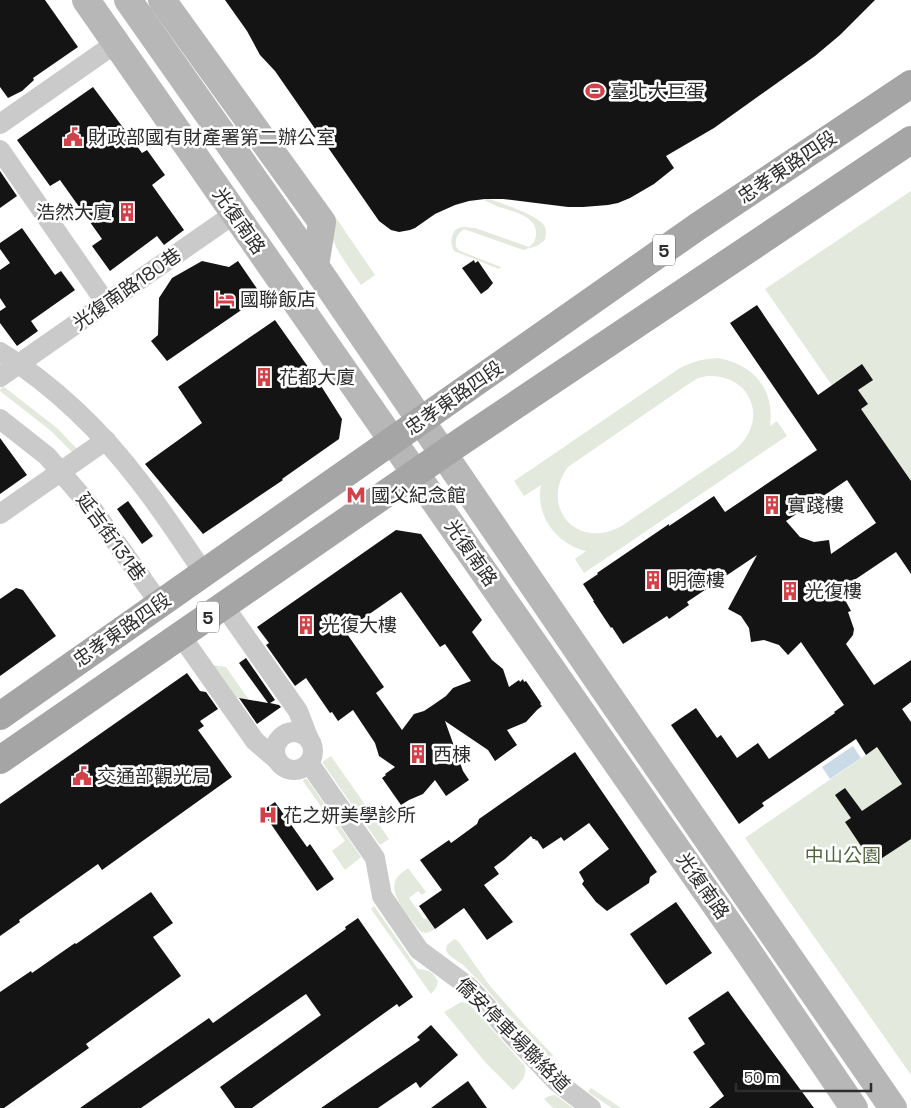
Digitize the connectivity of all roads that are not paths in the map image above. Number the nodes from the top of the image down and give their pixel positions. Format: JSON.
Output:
{"nodes":[{"id":1,"x":86,"y":0,"type":"edge"},
{"id":2,"x":128,"y":0,"type":"edge"},
{"id":3,"x":162,"y":0,"type":"edge"},
{"id":4,"x":116,"y":43,"type":"junction"},
{"id":5,"x":911,"y":84,"type":"edge"},
{"id":6,"x":0,"y":124,"type":"edge"},
{"id":7,"x":911,"y":140,"type":"edge"},
{"id":8,"x":0,"y":150,"type":"edge"},
{"id":9,"x":234,"y":214,"type":"junction"},
{"id":10,"x":315,"y":266,"type":"junction"},
{"id":11,"x":106,"y":303,"type":"junction"},
{"id":12,"x":0,"y":352,"type":"edge"},
{"id":13,"x":19,"y":364,"type":"junction"},
{"id":14,"x":0,"y":377,"type":"edge"},
{"id":15,"x":0,"y":419,"type":"edge"},
{"id":16,"x":421,"y":421,"type":"junction"},
{"id":17,"x":106,"y":440,"type":"junction"},
{"id":18,"x":392,"y":440,"type":"junction"},
{"id":19,"x":443,"y":454,"type":"junction"},
{"id":20,"x":60,"y":472,"type":"junction"},
{"id":21,"x":415,"y":473,"type":"junction"},
{"id":22,"x":0,"y":514,"type":"edge"},
{"id":23,"x":204,"y":573,"type":"junction"},
{"id":24,"x":160,"y":604,"type":"junction"},
{"id":25,"x":224,"y":606,"type":"junction"},
{"id":26,"x":181,"y":636,"type":"junction"},
{"id":27,"x":0,"y":716,"type":"edge"},
{"id":28,"x":308,"y":737,"type":"junction"},
{"id":29,"x":276,"y":759,"type":"junction"},
{"id":30,"x":0,"y":760,"type":"edge"},
{"id":31,"x":309,"y":764,"type":"junction"},
{"id":32,"x":590,"y":1108,"type":"edge"},
{"id":33,"x":854,"y":1108,"type":"edge"},
{"id":34,"x":893,"y":1108,"type":"edge"}],
"edges":[{"from":1,"to":4,"type":"main road","name":"光復南路"},
{"from":2,"to":10,"type":"main road","name":"光復南路"},
{"from":3,"to":10,"type":"main road"},
{"from":4,"to":6,"type":"street"},
{"from":4,"to":9,"type":"main road","name":"光復南路"},
{"from":5,"to":16,"type":"main road","name":"忠孝東路四段","number":"5"},
{"from":7,"to":19,"type":"main road","name":"忠孝東路四段","number":"5"},
{"from":8,"to":11,"type":"street"},
{"from":9,"to":11,"type":"street","name":"光復南路180巷"},
{"from":9,"to":18,"type":"main road","name":"光復南路"},
{"from":10,"to":16,"type":"main road","name":"光復南路"},
{"from":11,"to":13,"type":"street","name":"光復南路180巷"},
{"from":12,"to":13,"type":"street"},
{"from":13,"to":14,"type":"street"},
{"from":13,"to":17,"type":"street"},
{"from":15,"to":20,"type":"street","name":"延吉街131巷"},
{"from":16,"to":18,"type":"main road","name":"忠孝東路四段","number":"5"},
{"from":16,"to":19,"type":"main road","name":"光復南路"},
{"from":17,"to":20,"type":"street"},
{"from":17,"to":23,"type":"street"},
{"from":18,"to":21,"type":"main road","name":"光復南路"},
{"from":18,"to":23,"type":"main road","name":"忠孝東路四段","number":"5"},
{"from":19,"to":21,"type":"main road","name":"忠孝東路四段","number":"5"},
{"from":19,"to":34,"type":"main road","name":"光復南路"},
{"from":20,"to":22,"type":"street"},
{"from":20,"to":24,"type":"street","name":"延吉街131巷"},
{"from":21,"to":25,"type":"main road","name":"忠孝東路四段","number":"5"},
{"from":21,"to":33,"type":"main road","name":"光復南路"},
{"from":23,"to":24,"type":"main road","name":"忠孝東路四段","number":"5"},
{"from":24,"to":27,"type":"main road","name":"忠孝東路四段","number":"5"},
{"from":25,"to":26,"type":"main road","name":"忠孝東路四段","number":"5"},
{"from":25,"to":28,"type":"street"},
{"from":26,"to":29,"type":"street"},
{"from":26,"to":30,"type":"main road","name":"忠孝東路四段","number":"5"},
{"from":28,"to":29,"type":"street"},
{"from":28,"to":31,"type":"street"},
{"from":29,"to":31,"type":"street"},
{"from":31,"to":32,"type":"street","name":"僑安停車場聯絡道"}]}
